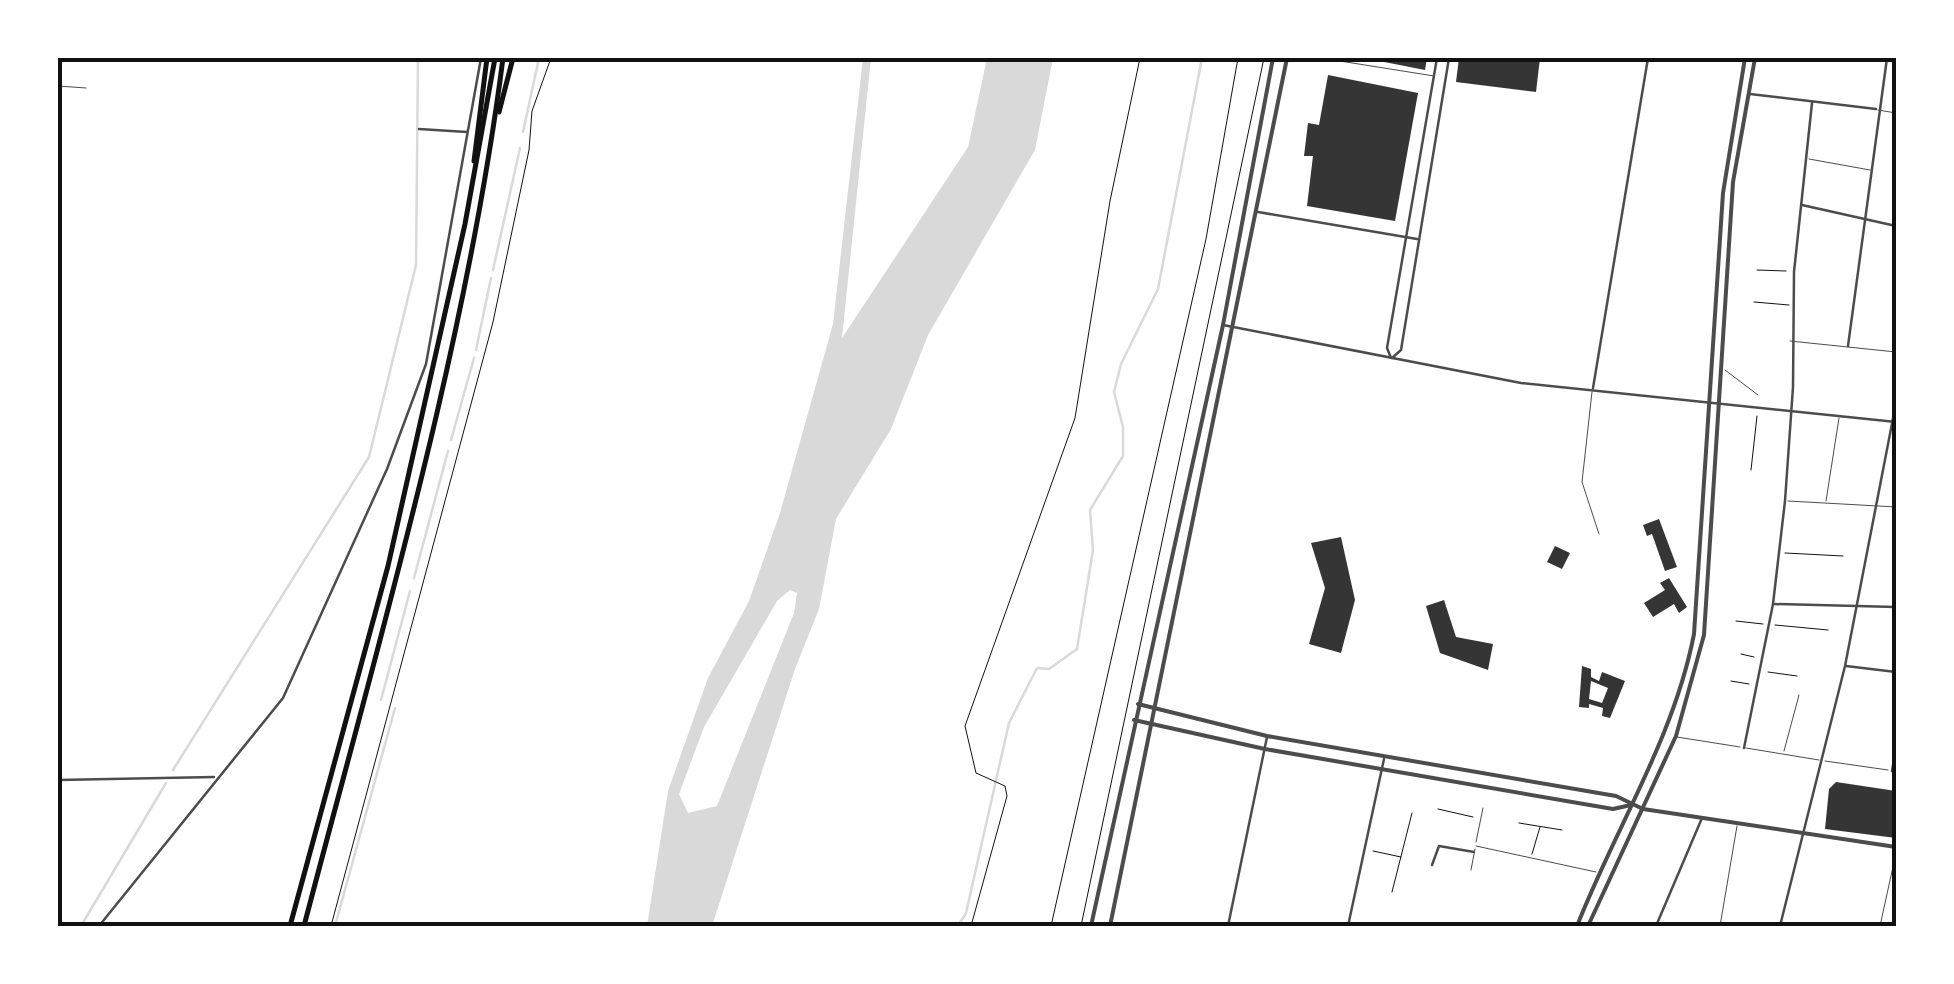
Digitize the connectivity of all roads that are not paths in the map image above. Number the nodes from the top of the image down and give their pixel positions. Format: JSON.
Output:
{"nodes":[{"id":1,"x":488,"y":58,"type":"edge"},
{"id":2,"x":503,"y":58,"type":"edge"},
{"id":3,"x":512,"y":58,"type":"edge"},
{"id":4,"x":1274,"y":58,"type":"edge"},
{"id":5,"x":1287,"y":58,"type":"edge"},
{"id":6,"x":1321,"y":58,"type":"edge"},
{"id":7,"x":1437,"y":58,"type":"edge"},
{"id":8,"x":1448,"y":58,"type":"edge"},
{"id":9,"x":1648,"y":58,"type":"edge"},
{"id":10,"x":1745,"y":58,"type":"edge"},
{"id":11,"x":1755,"y":58,"type":"edge"},
{"id":12,"x":1887,"y":58,"type":"edge"},
{"id":13,"x":1434,"y":76,"type":"junction"},
{"id":14,"x":58,"y":86,"type":"edge"},
{"id":15,"x":86,"y":88,"type":"dead end"},
{"id":16,"x":1748,"y":94,"type":"junction"},
{"id":17,"x":1812,"y":103,"type":"junction"},
{"id":18,"x":1878,"y":110,"type":"junction"},
{"id":19,"x":1896,"y":113,"type":"edge"},
{"id":20,"x":418,"y":129,"type":"dead end"},
{"id":21,"x":468,"y":132,"type":"junction"},
{"id":22,"x":493,"y":135,"type":"junction"},
{"id":23,"x":1804,"y":158,"type":"junction"},
{"id":24,"x":1870,"y":170,"type":"junction"},
{"id":25,"x":1800,"y":205,"type":"junction"},
{"id":26,"x":1256,"y":212,"type":"junction"},
{"id":27,"x":1863,"y":218,"type":"junction"},
{"id":28,"x":1896,"y":226,"type":"edge"},
{"id":29,"x":1407,"y":238,"type":"junction"},
{"id":30,"x":1419,"y":240,"type":"junction"},
{"id":31,"x":1223,"y":324,"type":"junction"},
{"id":32,"x":1234,"y":327,"type":"junction"},
{"id":33,"x":1790,"y":342,"type":"junction"},
{"id":34,"x":1848,"y":346,"type":"junction"},
{"id":35,"x":1896,"y":352,"type":"edge"},
{"id":36,"x":1391,"y":360,"type":"junction"},
{"id":37,"x":1722,"y":368,"type":"junction"},
{"id":38,"x":1593,"y":389,"type":"junction"},
{"id":39,"x":1758,"y":396,"type":"dead end"},
{"id":40,"x":1710,"y":401,"type":"junction"},
{"id":41,"x":1896,"y":404,"type":"edge"},
{"id":42,"x":1720,"y":407,"type":"junction"},
{"id":43,"x":1791,"y":412,"type":"junction"},
{"id":44,"x":1839,"y":416,"type":"junction"},
{"id":45,"x":1895,"y":422,"type":"edge"},
{"id":46,"x":1784,"y":501,"type":"junction"},
{"id":47,"x":1826,"y":504,"type":"junction"},
{"id":48,"x":1876,"y":506,"type":"junction"},
{"id":49,"x":1896,"y":506,"type":"edge"},
{"id":50,"x":1599,"y":534,"type":"dead end"},
{"id":51,"x":1773,"y":604,"type":"junction"},
{"id":52,"x":1856,"y":605,"type":"junction"},
{"id":53,"x":1896,"y":606,"type":"edge"},
{"id":54,"x":1845,"y":666,"type":"junction"},
{"id":55,"x":1896,"y":672,"type":"edge"},
{"id":56,"x":1800,"y":695,"type":"dead end"},
{"id":57,"x":1138,"y":704,"type":"junction"},
{"id":58,"x":1156,"y":709,"type":"junction"},
{"id":59,"x":1134,"y":720,"type":"junction"},
{"id":60,"x":1153,"y":723,"type":"junction"},
{"id":61,"x":1664,"y":734,"type":"junction"},
{"id":62,"x":1267,"y":736,"type":"junction"},
{"id":63,"x":1676,"y":736,"type":"junction"},
{"id":64,"x":1744,"y":748,"type":"junction"},
{"id":65,"x":1896,"y":748,"type":"edge"},
{"id":66,"x":1264,"y":749,"type":"junction"},
{"id":67,"x":1783,"y":754,"type":"junction"},
{"id":68,"x":1384,"y":758,"type":"junction"},
{"id":69,"x":1823,"y":761,"type":"junction"},
{"id":70,"x":1382,"y":769,"type":"junction"},
{"id":71,"x":1894,"y":771,"type":"edge"},
{"id":72,"x":216,"y":778,"type":"junction"},
{"id":73,"x":58,"y":780,"type":"edge"},
{"id":74,"x":1631,"y":805,"type":"junction"},
{"id":75,"x":1483,"y":808,"type":"dead end"},
{"id":76,"x":1644,"y":809,"type":"junction"},
{"id":77,"x":1702,"y":817,"type":"junction"},
{"id":78,"x":1738,"y":822,"type":"junction"},
{"id":79,"x":1802,"y":831,"type":"junction"},
{"id":80,"x":1476,"y":846,"type":"junction"},
{"id":81,"x":1896,"y":850,"type":"edge"},
{"id":82,"x":1474,"y":852,"type":"junction"},
{"id":83,"x":1432,"y":865,"type":"dead end"},
{"id":84,"x":1471,"y":870,"type":"dead end"},
{"id":85,"x":1598,"y":872,"type":"junction"},
{"id":86,"x":1609,"y":875,"type":"junction"},
{"id":87,"x":1656,"y":925,"type":"edge"},
{"id":88,"x":99,"y":926,"type":"edge"},
{"id":89,"x":290,"y":926,"type":"edge"},
{"id":90,"x":304,"y":926,"type":"edge"},
{"id":91,"x":1092,"y":926,"type":"edge"},
{"id":92,"x":1110,"y":926,"type":"edge"},
{"id":93,"x":1228,"y":926,"type":"edge"},
{"id":94,"x":1348,"y":926,"type":"edge"},
{"id":95,"x":1577,"y":926,"type":"edge"},
{"id":96,"x":1588,"y":926,"type":"edge"},
{"id":97,"x":1676,"y":926,"type":"edge"},
{"id":98,"x":1720,"y":926,"type":"edge"},
{"id":99,"x":1780,"y":926,"type":"edge"},
{"id":100,"x":1880,"y":926,"type":"edge"}],
"edges":[{"from":1,"to":21,"type":"street"},
{"from":1,"to":89,"type":"highway"},
{"from":2,"to":22,"type":"highway"},
{"from":3,"to":22,"type":"highway"},
{"from":4,"to":31,"type":"street"},
{"from":5,"to":26,"type":"street"},
{"from":6,"to":13,"type":"lane"},
{"from":7,"to":13,"type":"street"},
{"from":8,"to":30,"type":"street"},
{"from":9,"to":38,"type":"street"},
{"from":10,"to":40,"type":"street"},
{"from":11,"to":16,"type":"street"},
{"from":12,"to":18,"type":"street"},
{"from":13,"to":29,"type":"street"},
{"from":14,"to":15,"type":"lane"},
{"from":16,"to":17,"type":"street"},
{"from":16,"to":37,"type":"street"},
{"from":17,"to":18,"type":"street"},
{"from":17,"to":23,"type":"street"},
{"from":18,"to":19,"type":"lane"},
{"from":18,"to":24,"type":"street"},
{"from":20,"to":21,"type":"street"},
{"from":21,"to":72,"type":"street"},
{"from":22,"to":90,"type":"highway"},
{"from":23,"to":24,"type":"lane"},
{"from":23,"to":25,"type":"street"},
{"from":24,"to":27,"type":"street"},
{"from":25,"to":27,"type":"street"},
{"from":25,"to":33,"type":"street"},
{"from":26,"to":29,"type":"street"},
{"from":26,"to":32,"type":"street"},
{"from":27,"to":28,"type":"street"},
{"from":27,"to":34,"type":"street"},
{"from":29,"to":30,"type":"street"},
{"from":29,"to":36,"type":"street"},
{"from":30,"to":36,"type":"street"},
{"from":31,"to":32,"type":"street"},
{"from":31,"to":57,"type":"street"},
{"from":32,"to":36,"type":"street"},
{"from":32,"to":58,"type":"street"},
{"from":33,"to":34,"type":"lane"},
{"from":33,"to":43,"type":"street"},
{"from":34,"to":35,"type":"lane"},
{"from":36,"to":38,"type":"street"},
{"from":37,"to":39,"type":"lane"},
{"from":37,"to":42,"type":"street"},
{"from":38,"to":40,"type":"street"},
{"from":38,"to":50,"type":"lane"},
{"from":40,"to":42,"type":"street"},
{"from":40,"to":61,"type":"street"},
{"from":41,"to":45,"type":"street"},
{"from":42,"to":43,"type":"street"},
{"from":42,"to":63,"type":"street"},
{"from":43,"to":44,"type":"street"},
{"from":43,"to":46,"type":"street"},
{"from":44,"to":45,"type":"street"},
{"from":44,"to":47,"type":"lane"},
{"from":45,"to":48,"type":"street"},
{"from":46,"to":47,"type":"lane"},
{"from":46,"to":51,"type":"street"},
{"from":47,"to":48,"type":"lane"},
{"from":48,"to":49,"type":"lane"},
{"from":48,"to":52,"type":"street"},
{"from":51,"to":52,"type":"street"},
{"from":51,"to":64,"type":"street"},
{"from":52,"to":53,"type":"street"},
{"from":52,"to":54,"type":"street"},
{"from":54,"to":55,"type":"street"},
{"from":54,"to":69,"type":"street"},
{"from":56,"to":67,"type":"lane"},
{"from":57,"to":58,"type":"street"},
{"from":57,"to":59,"type":"street"},
{"from":58,"to":60,"type":"street"},
{"from":58,"to":62,"type":"street"},
{"from":59,"to":60,"type":"street"},
{"from":59,"to":91,"type":"street"},
{"from":60,"to":66,"type":"street"},
{"from":60,"to":92,"type":"street"},
{"from":61,"to":63,"type":"lane"},
{"from":61,"to":74,"type":"street"},
{"from":62,"to":66,"type":"street"},
{"from":62,"to":68,"type":"street"},
{"from":63,"to":64,"type":"lane"},
{"from":63,"to":76,"type":"street"},
{"from":64,"to":67,"type":"lane"},
{"from":65,"to":71,"type":"street"},
{"from":66,"to":70,"type":"street"},
{"from":66,"to":93,"type":"street"},
{"from":67,"to":69,"type":"lane"},
{"from":68,"to":70,"type":"street"},
{"from":68,"to":74,"type":"street"},
{"from":69,"to":71,"type":"lane"},
{"from":69,"to":79,"type":"street"},
{"from":70,"to":74,"type":"street"},
{"from":70,"to":94,"type":"street"},
{"from":72,"to":73,"type":"street"},
{"from":72,"to":88,"type":"street"},
{"from":74,"to":76,"type":"street"},
{"from":74,"to":85,"type":"street"},
{"from":75,"to":80,"type":"lane"},
{"from":76,"to":77,"type":"street"},
{"from":76,"to":86,"type":"street"},
{"from":77,"to":78,"type":"street"},
{"from":77,"to":87,"type":"street"},
{"from":78,"to":79,"type":"street"},
{"from":78,"to":98,"type":"lane"},
{"from":79,"to":81,"type":"street"},
{"from":79,"to":99,"type":"street"},
{"from":80,"to":82,"type":"lane"},
{"from":80,"to":85,"type":"lane"},
{"from":81,"to":100,"type":"lane"},
{"from":82,"to":83,"type":"street"},
{"from":82,"to":84,"type":"lane"},
{"from":85,"to":86,"type":"lane"},
{"from":85,"to":95,"type":"street"},
{"from":86,"to":96,"type":"street"},
{"from":87,"to":97,"type":"lane"}]}
